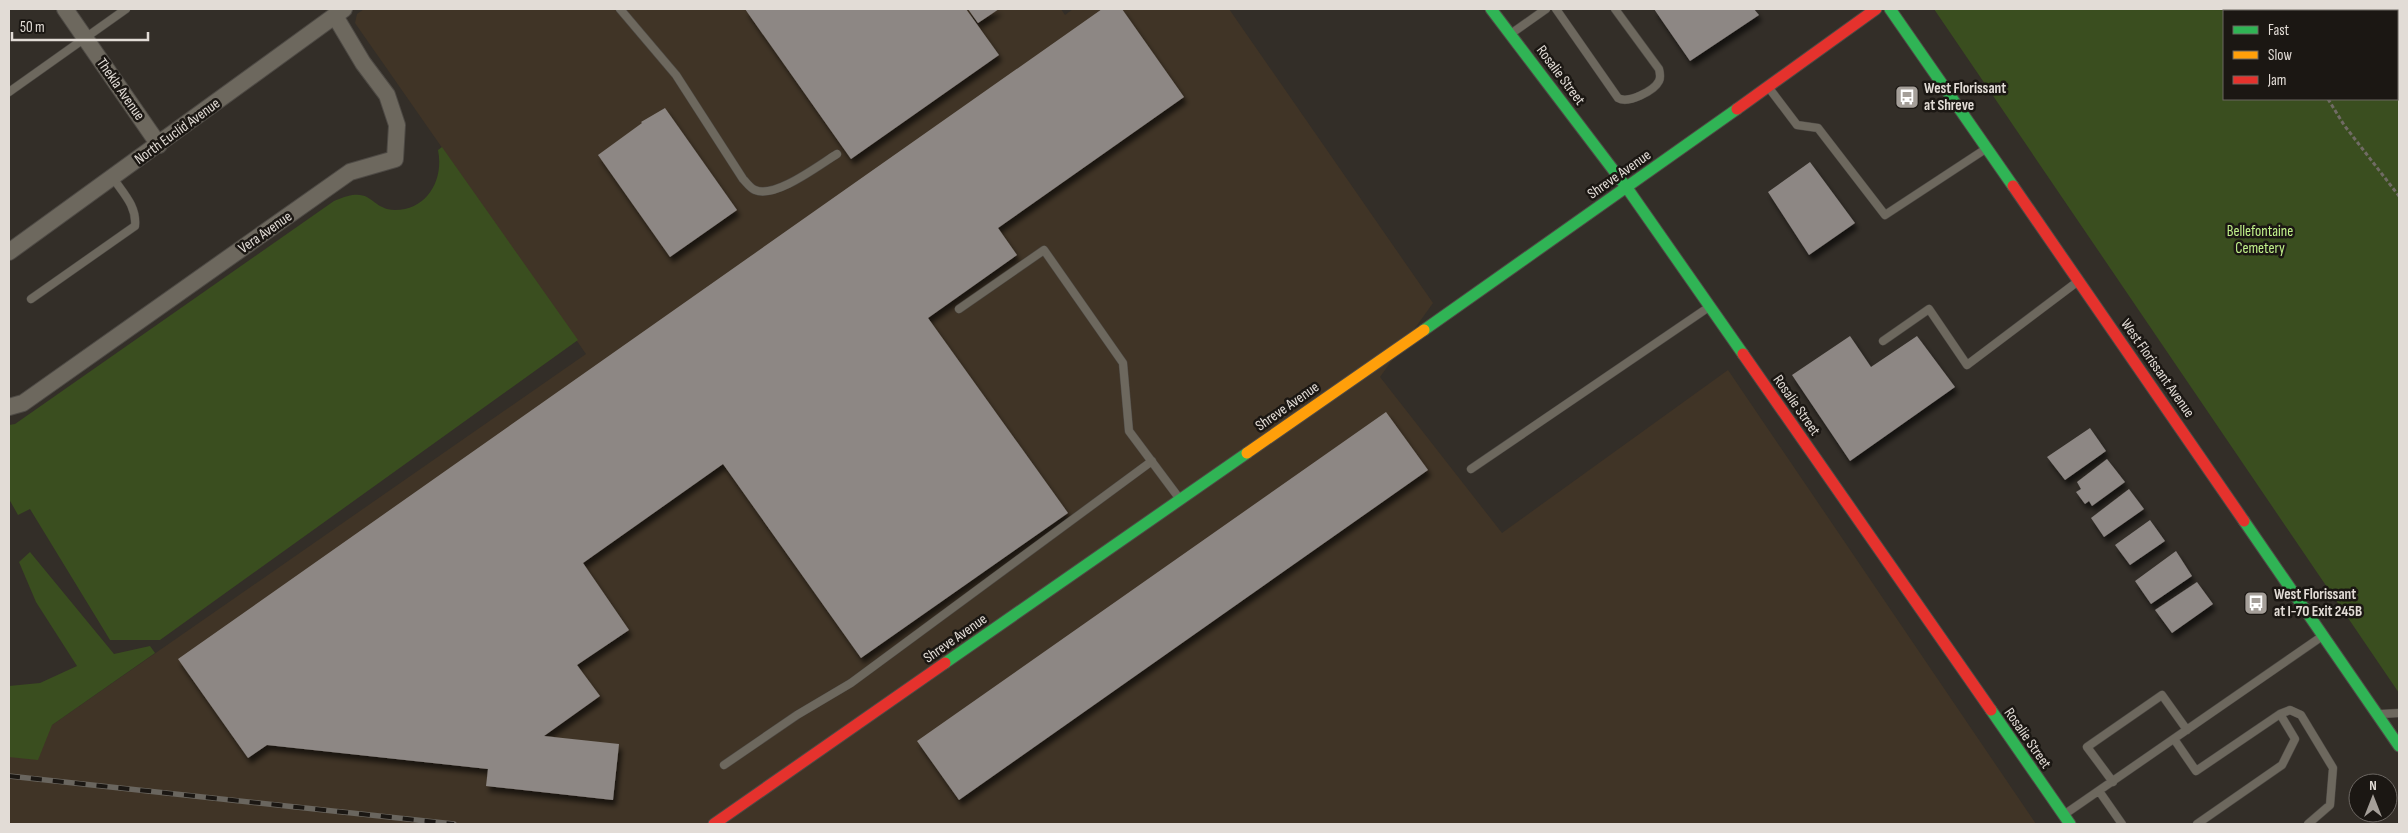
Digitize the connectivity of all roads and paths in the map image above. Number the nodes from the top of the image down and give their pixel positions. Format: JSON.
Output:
{"nodes":[{"id":1,"x":65,"y":9,"type":"edge"},
{"id":2,"x":126,"y":9,"type":"edge"},
{"id":3,"x":620,"y":9,"type":"edge"},
{"id":4,"x":1491,"y":9,"type":"edge"},
{"id":5,"x":1546,"y":9,"type":"edge"},
{"id":6,"x":1556,"y":9,"type":"edge"},
{"id":7,"x":1615,"y":9,"type":"edge"},
{"id":8,"x":1876,"y":9,"type":"edge"},
{"id":9,"x":1890,"y":9,"type":"edge"},
{"id":10,"x":340,"y":11,"type":"edge"},
{"id":11,"x":1510,"y":34,"type":"junction"},
{"id":12,"x":85,"y":37,"type":"junction"},
{"id":13,"x":1768,"y":86,"type":"junction"},
{"id":14,"x":9,"y":92,"type":"edge"},
{"id":15,"x":2329,"y":100,"type":"edge"},
{"id":16,"x":159,"y":145,"type":"junction"},
{"id":17,"x":1987,"y":148,"type":"junction"},
{"id":18,"x":837,"y":154,"type":"dead end"},
{"id":19,"x":112,"y":178,"type":"junction"},
{"id":20,"x":1627,"y":188,"type":"junction"},
{"id":21,"x":2399,"y":196,"type":"edge"},
{"id":22,"x":9,"y":252,"type":"edge"},
{"id":23,"x":2078,"y":280,"type":"junction"},
{"id":24,"x":31,"y":299,"type":"dead end"},
{"id":25,"x":1710,"y":306,"type":"junction"},
{"id":26,"x":959,"y":309,"type":"dead end"},
{"id":27,"x":1883,"y":341,"type":"dead end"},
{"id":28,"x":9,"y":407,"type":"edge"},
{"id":29,"x":1152,"y":461,"type":"junction"},
{"id":30,"x":1471,"y":469,"type":"dead end"},
{"id":31,"x":1180,"y":499,"type":"junction"},
{"id":32,"x":2324,"y":634,"type":"junction"},
{"id":33,"x":2399,"y":713,"type":"edge"},
{"id":34,"x":2280,"y":714,"type":"junction"},
{"id":35,"x":2379,"y":714,"type":"junction"},
{"id":36,"x":2186,"y":730,"type":"junction"},
{"id":37,"x":2174,"y":739,"type":"junction"},
{"id":38,"x":2399,"y":746,"type":"edge"},
{"id":39,"x":724,"y":764,"type":"dead end"},
{"id":40,"x":2113,"y":782,"type":"junction"},
{"id":41,"x":2099,"y":791,"type":"junction"},
{"id":42,"x":2067,"y":820,"type":"edge"},
{"id":43,"x":714,"y":824,"type":"edge"},
{"id":44,"x":2122,"y":824,"type":"edge"},
{"id":45,"x":2197,"y":824,"type":"edge"},
{"id":46,"x":2308,"y":824,"type":"edge"}],
"edges":[{"from":1,"to":12,"type":"street","name":"Thekla Avenue"},
{"from":2,"to":12,"type":"lane"},
{"from":3,"to":18,"type":"lane"},
{"from":4,"to":11,"type":"street","name":"Rosalie Street"},
{"from":5,"to":11,"type":"lane"},
{"from":6,"to":7,"type":"lane"},
{"from":8,"to":13,"type":"street","name":"Shreve Avenue"},
{"from":9,"to":17,"type":"street","name":"West Florissant Avenue"},
{"from":10,"to":16,"type":"street","name":"North Euclid Avenue"},
{"from":10,"to":28,"type":"street","name":"Vera Avenue"},
{"from":11,"to":20,"type":"street","name":"Rosalie Street"},
{"from":12,"to":14,"type":"lane"},
{"from":12,"to":16,"type":"street","name":"Thekla Avenue"},
{"from":13,"to":17,"type":"lane"},
{"from":13,"to":20,"type":"street","name":"Shreve Avenue"},
{"from":15,"to":21,"type":"path"},
{"from":16,"to":19,"type":"street","name":"North Euclid Avenue"},
{"from":17,"to":23,"type":"street","name":"West Florissant Avenue"},
{"from":19,"to":22,"type":"street","name":"North Euclid Avenue"},
{"from":19,"to":24,"type":"lane"},
{"from":20,"to":25,"type":"street","name":"Rosalie Street"},
{"from":20,"to":31,"type":"street","name":"Shreve Avenue"},
{"from":23,"to":27,"type":"lane"},
{"from":23,"to":32,"type":"street","name":"West Florissant Avenue"},
{"from":25,"to":30,"type":"lane"},
{"from":25,"to":42,"type":"street","name":"Rosalie Street"},
{"from":26,"to":29,"type":"lane"},
{"from":29,"to":31,"type":"lane"},
{"from":29,"to":39,"type":"lane"},
{"from":31,"to":43,"type":"street","name":"Shreve Avenue"},
{"from":32,"to":35,"type":"street","name":"West Florissant Avenue"},
{"from":32,"to":36,"type":"lane"},
{"from":33,"to":35,"type":"lane"},
{"from":34,"to":37,"type":"lane"},
{"from":34,"to":45,"type":"lane"},
{"from":34,"to":46,"type":"lane"},
{"from":35,"to":38,"type":"street","name":"West Florissant Avenue"},
{"from":36,"to":37,"type":"lane"},
{"from":36,"to":40,"type":"lane"},
{"from":37,"to":40,"type":"lane"},
{"from":40,"to":41,"type":"lane"},
{"from":41,"to":42,"type":"lane"},
{"from":41,"to":44,"type":"lane"}]}
